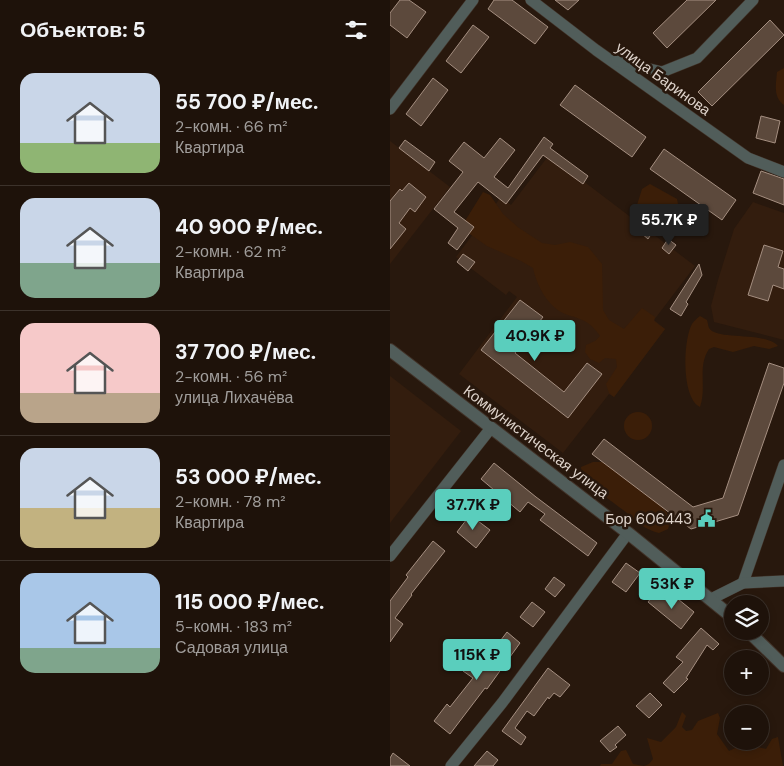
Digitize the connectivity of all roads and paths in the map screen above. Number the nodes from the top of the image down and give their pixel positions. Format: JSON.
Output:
{"nodes":[{"id":1,"x":474,"y":0,"type":"edge"},
{"id":2,"x":531,"y":0,"type":"edge"},
{"id":3,"x":753,"y":0,"type":"edge"},
{"id":4,"x":611,"y":60,"type":"junction"},
{"id":5,"x":390,"y":109,"type":"edge"},
{"id":6,"x":784,"y":172,"type":"edge"},
{"id":7,"x":390,"y":350,"type":"edge"},
{"id":8,"x":491,"y":428,"type":"junction"},
{"id":9,"x":784,"y":465,"type":"edge"},
{"id":10,"x":628,"y":533,"type":"junction"},
{"id":11,"x":390,"y":556,"type":"edge"},
{"id":12,"x":784,"y":581,"type":"edge"},
{"id":13,"x":743,"y":582,"type":"junction"},
{"id":14,"x":711,"y":599,"type":"junction"},
{"id":15,"x":724,"y":610,"type":"edge"},
{"id":16,"x":757,"y":640,"type":"edge"},
{"id":17,"x":784,"y":666,"type":"edge"},
{"id":18,"x":451,"y":766,"type":"edge"}],
"edges":[{"from":1,"to":5,"type":"street"},
{"from":2,"to":4,"type":"street","name":"улица Баринова"},
{"from":3,"to":4,"type":"street"},
{"from":4,"to":6,"type":"street","name":"улица Баринова"},
{"from":7,"to":8,"type":"street","name":"Коммунистическая улица"},
{"from":8,"to":10,"type":"street","name":"Коммунистическая улица"},
{"from":8,"to":11,"type":"street"},
{"from":9,"to":13,"type":"street"},
{"from":10,"to":14,"type":"street","name":"Коммунистическая улица"},
{"from":10,"to":18,"type":"street"},
{"from":12,"to":13,"type":"street"},
{"from":13,"to":14,"type":"street"},
{"from":14,"to":15,"type":"street","name":"Коммунистическая улица"},
{"from":16,"to":17,"type":"street"}]}
